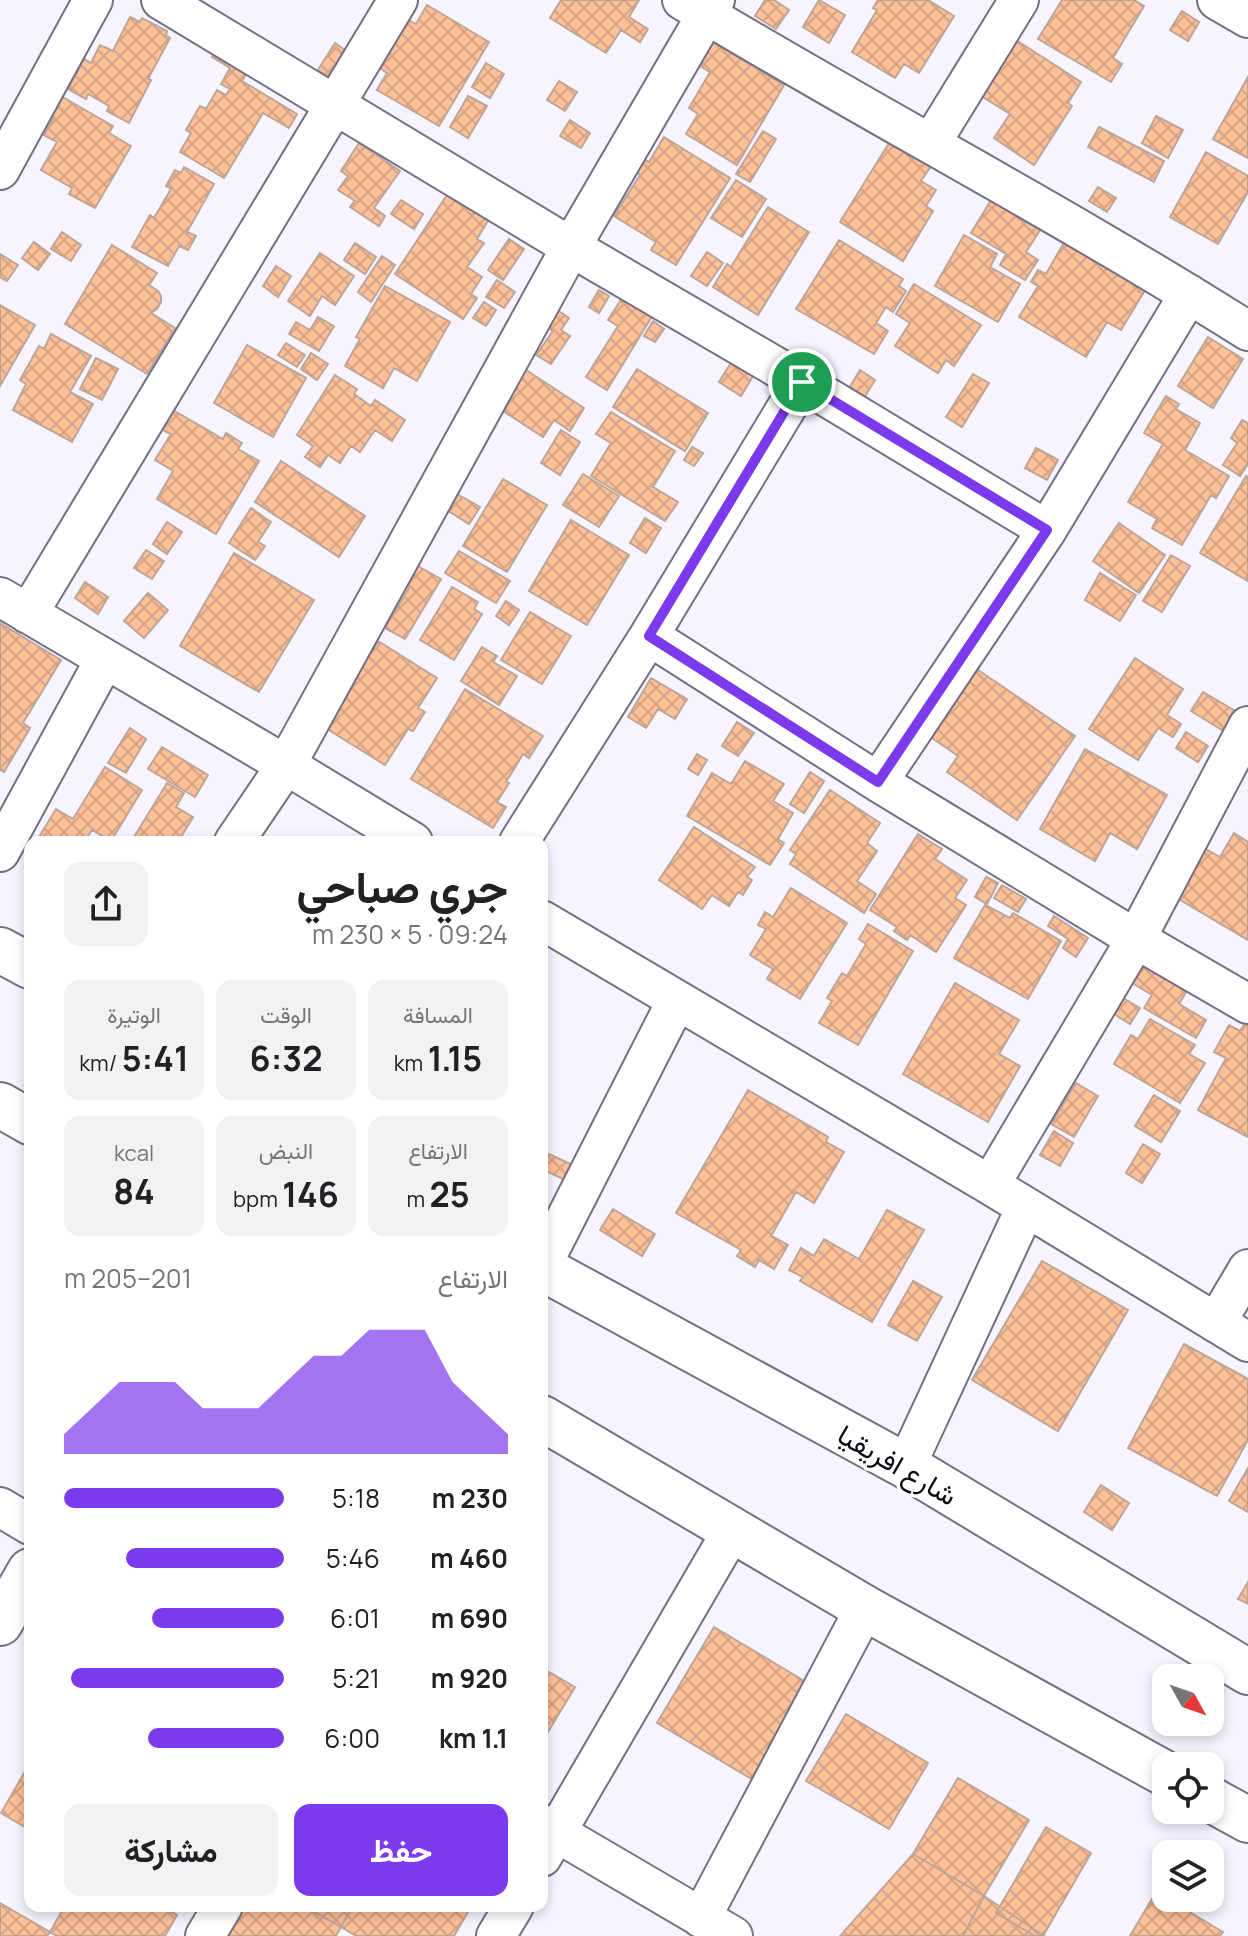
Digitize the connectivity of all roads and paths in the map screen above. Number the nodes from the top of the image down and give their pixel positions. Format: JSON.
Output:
{"nodes":[{"id":1,"x":93,"y":0,"type":"edge"},
{"id":2,"x":161,"y":0,"type":"edge"},
{"id":3,"x":398,"y":0,"type":"edge"},
{"id":4,"x":1019,"y":0,"type":"edge"},
{"id":5,"x":1217,"y":0,"type":"edge"},
{"id":6,"x":701,"y":5,"type":"edge"},
{"id":7,"x":1248,"y":18,"type":"edge"},
{"id":8,"x":335,"y":104,"type":"junction"},
{"id":9,"x":931,"y":143,"type":"junction"},
{"id":10,"x":0,"y":170,"type":"edge"},
{"id":11,"x":571,"y":247,"type":"junction"},
{"id":12,"x":1189,"y":294,"type":"junction"},
{"id":13,"x":1248,"y":331,"type":"edge"},
{"id":14,"x":802,"y":382,"type":"junction"},
{"id":15,"x":1047,"y":530,"type":"junction"},
{"id":16,"x":14,"y":605,"type":"edge"},
{"id":17,"x":649,"y":636,"type":"junction"},
{"id":18,"x":105,"y":659,"type":"junction"},
{"id":19,"x":1248,"y":726,"type":"edge"},
{"id":20,"x":286,"y":765,"type":"junction"},
{"id":21,"x":878,"y":782,"type":"junction"},
{"id":22,"x":238,"y":836,"type":"edge"},
{"id":23,"x":403,"y":836,"type":"edge"},
{"id":24,"x":523,"y":836,"type":"edge"},
{"id":25,"x":0,"y":852,"type":"edge"},
{"id":26,"x":548,"y":924,"type":"edge"},
{"id":27,"x":1136,"y":939,"type":"junction"},
{"id":28,"x":0,"y":950,"type":"edge"},
{"id":29,"x":24,"y":963,"type":"edge"},
{"id":30,"x":677,"y":1000,"type":"junction"},
{"id":31,"x":1248,"y":1004,"type":"edge"},
{"id":32,"x":0,"y":1105,"type":"edge"},
{"id":33,"x":24,"y":1119,"type":"edge"},
{"id":34,"x":990,"y":1185,"type":"junction"},
{"id":35,"x":1026,"y":1207,"type":"junction"},
{"id":36,"x":548,"y":1255,"type":"edge"},
{"id":37,"x":1248,"y":1269,"type":"edge"},
{"id":38,"x":548,"y":1270,"type":"edge"},
{"id":39,"x":1216,"y":1323,"type":"junction"},
{"id":40,"x":1248,"y":1342,"type":"edge"},
{"id":41,"x":548,"y":1421,"type":"edge"},
{"id":42,"x":906,"y":1466,"type":"junction"},
{"id":43,"x":0,"y":1507,"type":"edge"},
{"id":44,"x":24,"y":1521,"type":"edge"},
{"id":45,"x":733,"y":1529,"type":"junction"},
{"id":46,"x":24,"y":1581,"type":"edge"},
{"id":47,"x":865,"y":1608,"type":"junction"},
{"id":48,"x":0,"y":1623,"type":"edge"},
{"id":49,"x":1248,"y":1672,"type":"edge"},
{"id":50,"x":1152,"y":1766,"type":"edge"},
{"id":51,"x":1224,"y":1807,"type":"edge"},
{"id":52,"x":1248,"y":1820,"type":"edge"},
{"id":53,"x":548,"y":1836,"type":"edge"},
{"id":54,"x":548,"y":1839,"type":"edge"},
{"id":55,"x":219,"y":1912,"type":"edge"},
{"id":56,"x":510,"y":1912,"type":"edge"},
{"id":57,"x":717,"y":1927,"type":"edge"},
{"id":58,"x":205,"y":1936,"type":"edge"},
{"id":59,"x":496,"y":1936,"type":"edge"}],
"edges":[{"from":1,"to":10,"type":"street"},
{"from":2,"to":8,"type":"street"},
{"from":3,"to":8,"type":"street"},
{"from":4,"to":9,"type":"street"},
{"from":5,"to":7,"type":"street"},
{"from":6,"to":9,"type":"street"},
{"from":6,"to":11,"type":"street"},
{"from":8,"to":11,"type":"street"},
{"from":8,"to":16,"type":"street"},
{"from":9,"to":12,"type":"street"},
{"from":11,"to":14,"type":"street"},
{"from":11,"to":20,"type":"street"},
{"from":12,"to":13,"type":"street"},
{"from":12,"to":15,"type":"street"},
{"from":14,"to":15,"type":"street"},
{"from":14,"to":17,"type":"street"},
{"from":15,"to":21,"type":"street"},
{"from":16,"to":18,"type":"street"},
{"from":17,"to":21,"type":"street"},
{"from":17,"to":24,"type":"street"},
{"from":18,"to":20,"type":"street"},
{"from":18,"to":25,"type":"street"},
{"from":19,"to":27,"type":"street"},
{"from":20,"to":22,"type":"street"},
{"from":20,"to":23,"type":"street"},
{"from":21,"to":27,"type":"street"},
{"from":26,"to":30,"type":"street"},
{"from":27,"to":31,"type":"street"},
{"from":27,"to":34,"type":"street"},
{"from":28,"to":29,"type":"street"},
{"from":30,"to":34,"type":"street"},
{"from":30,"to":36,"type":"street"},
{"from":32,"to":33,"type":"street"},
{"from":34,"to":35,"type":"street"},
{"from":35,"to":39,"type":"street"},
{"from":35,"to":42,"type":"street"},
{"from":37,"to":39,"type":"street"},
{"from":38,"to":42,"type":"street","name":"شارع افريقيا"},
{"from":39,"to":40,"type":"street"},
{"from":41,"to":45,"type":"street"},
{"from":42,"to":49,"type":"street","name":"شارع افريقيا"},
{"from":43,"to":44,"type":"street"},
{"from":45,"to":47,"type":"street"},
{"from":45,"to":53,"type":"street"},
{"from":46,"to":48,"type":"street"},
{"from":47,"to":50,"type":"street"},
{"from":47,"to":57,"type":"street"},
{"from":51,"to":52,"type":"street"},
{"from":54,"to":57,"type":"street"},
{"from":55,"to":58,"type":"street"},
{"from":56,"to":59,"type":"street"}]}
